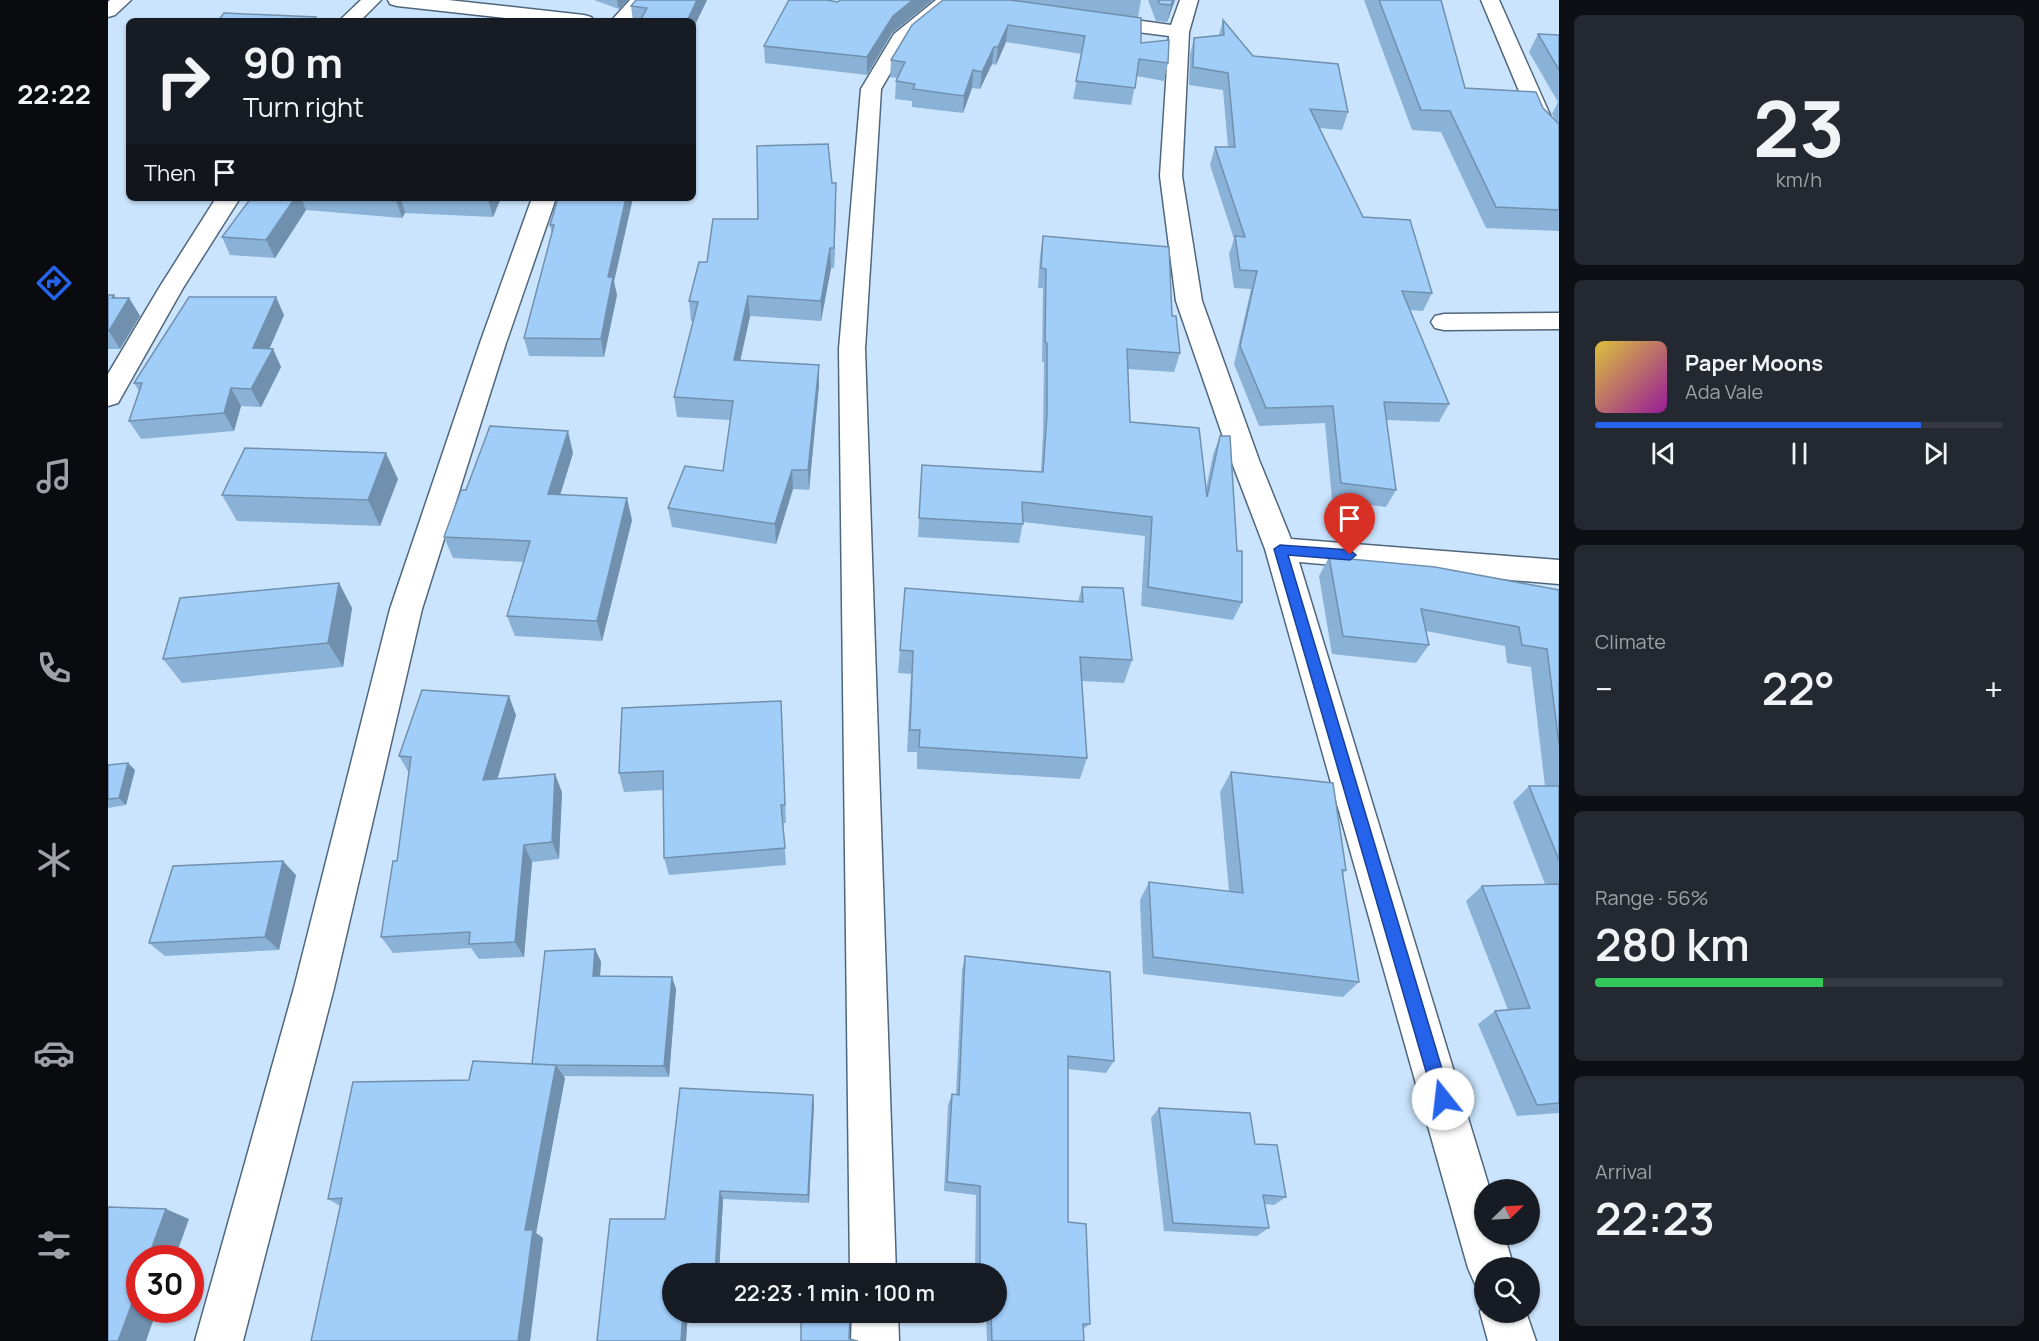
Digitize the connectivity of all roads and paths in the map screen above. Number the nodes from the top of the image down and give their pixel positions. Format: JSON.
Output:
{"nodes":[{"id":1,"x":122,"y":0,"type":"edge"},
{"id":2,"x":372,"y":0,"type":"edge"},
{"id":3,"x":397,"y":0,"type":"edge"},
{"id":4,"x":641,"y":0,"type":"edge"},
{"id":5,"x":1189,"y":0,"type":"edge"},
{"id":6,"x":1490,"y":0,"type":"edge"},
{"id":7,"x":955,"y":2,"type":"edge"},
{"id":8,"x":108,"y":11,"type":"edge"},
{"id":9,"x":352,"y":18,"type":"edge"},
{"id":10,"x":557,"y":18,"type":"edge"},
{"id":11,"x":624,"y":18,"type":"edge"},
{"id":12,"x":1075,"y":18,"type":"edge"},
{"id":13,"x":1179,"y":32,"type":"junction"},
{"id":14,"x":1559,"y":139,"type":"edge"},
{"id":15,"x":226,"y":201,"type":"edge"},
{"id":16,"x":543,"y":201,"type":"edge"},
{"id":17,"x":1559,"y":321,"type":"edge"},
{"id":18,"x":1444,"y":322,"type":"dead end"},
{"id":19,"x":108,"y":397,"type":"edge"},
{"id":20,"x":1280,"y":549,"type":"junction"},
{"id":21,"x":1559,"y":572,"type":"edge"},
{"id":22,"x":1488,"y":1257,"type":"edge"},
{"id":23,"x":873,"y":1263,"type":"edge"},
{"id":24,"x":874,"y":1323,"type":"edge"},
{"id":25,"x":1506,"y":1323,"type":"edge"},
{"id":26,"x":219,"y":1341,"type":"edge"},
{"id":27,"x":875,"y":1341,"type":"edge"},
{"id":28,"x":1512,"y":1341,"type":"edge"}],
"edges":[{"from":1,"to":8,"type":"street"},
{"from":2,"to":9,"type":"street"},
{"from":3,"to":10,"type":"street"},
{"from":4,"to":11,"type":"street"},
{"from":5,"to":13,"type":"street"},
{"from":6,"to":14,"type":"street"},
{"from":7,"to":23,"type":"street"},
{"from":12,"to":13,"type":"street"},
{"from":13,"to":20,"type":"street"},
{"from":15,"to":19,"type":"street"},
{"from":16,"to":26,"type":"street"},
{"from":17,"to":18,"type":"street"},
{"from":20,"to":21,"type":"street"},
{"from":20,"to":22,"type":"street"},
{"from":24,"to":27,"type":"street"},
{"from":25,"to":28,"type":"street"}]}
